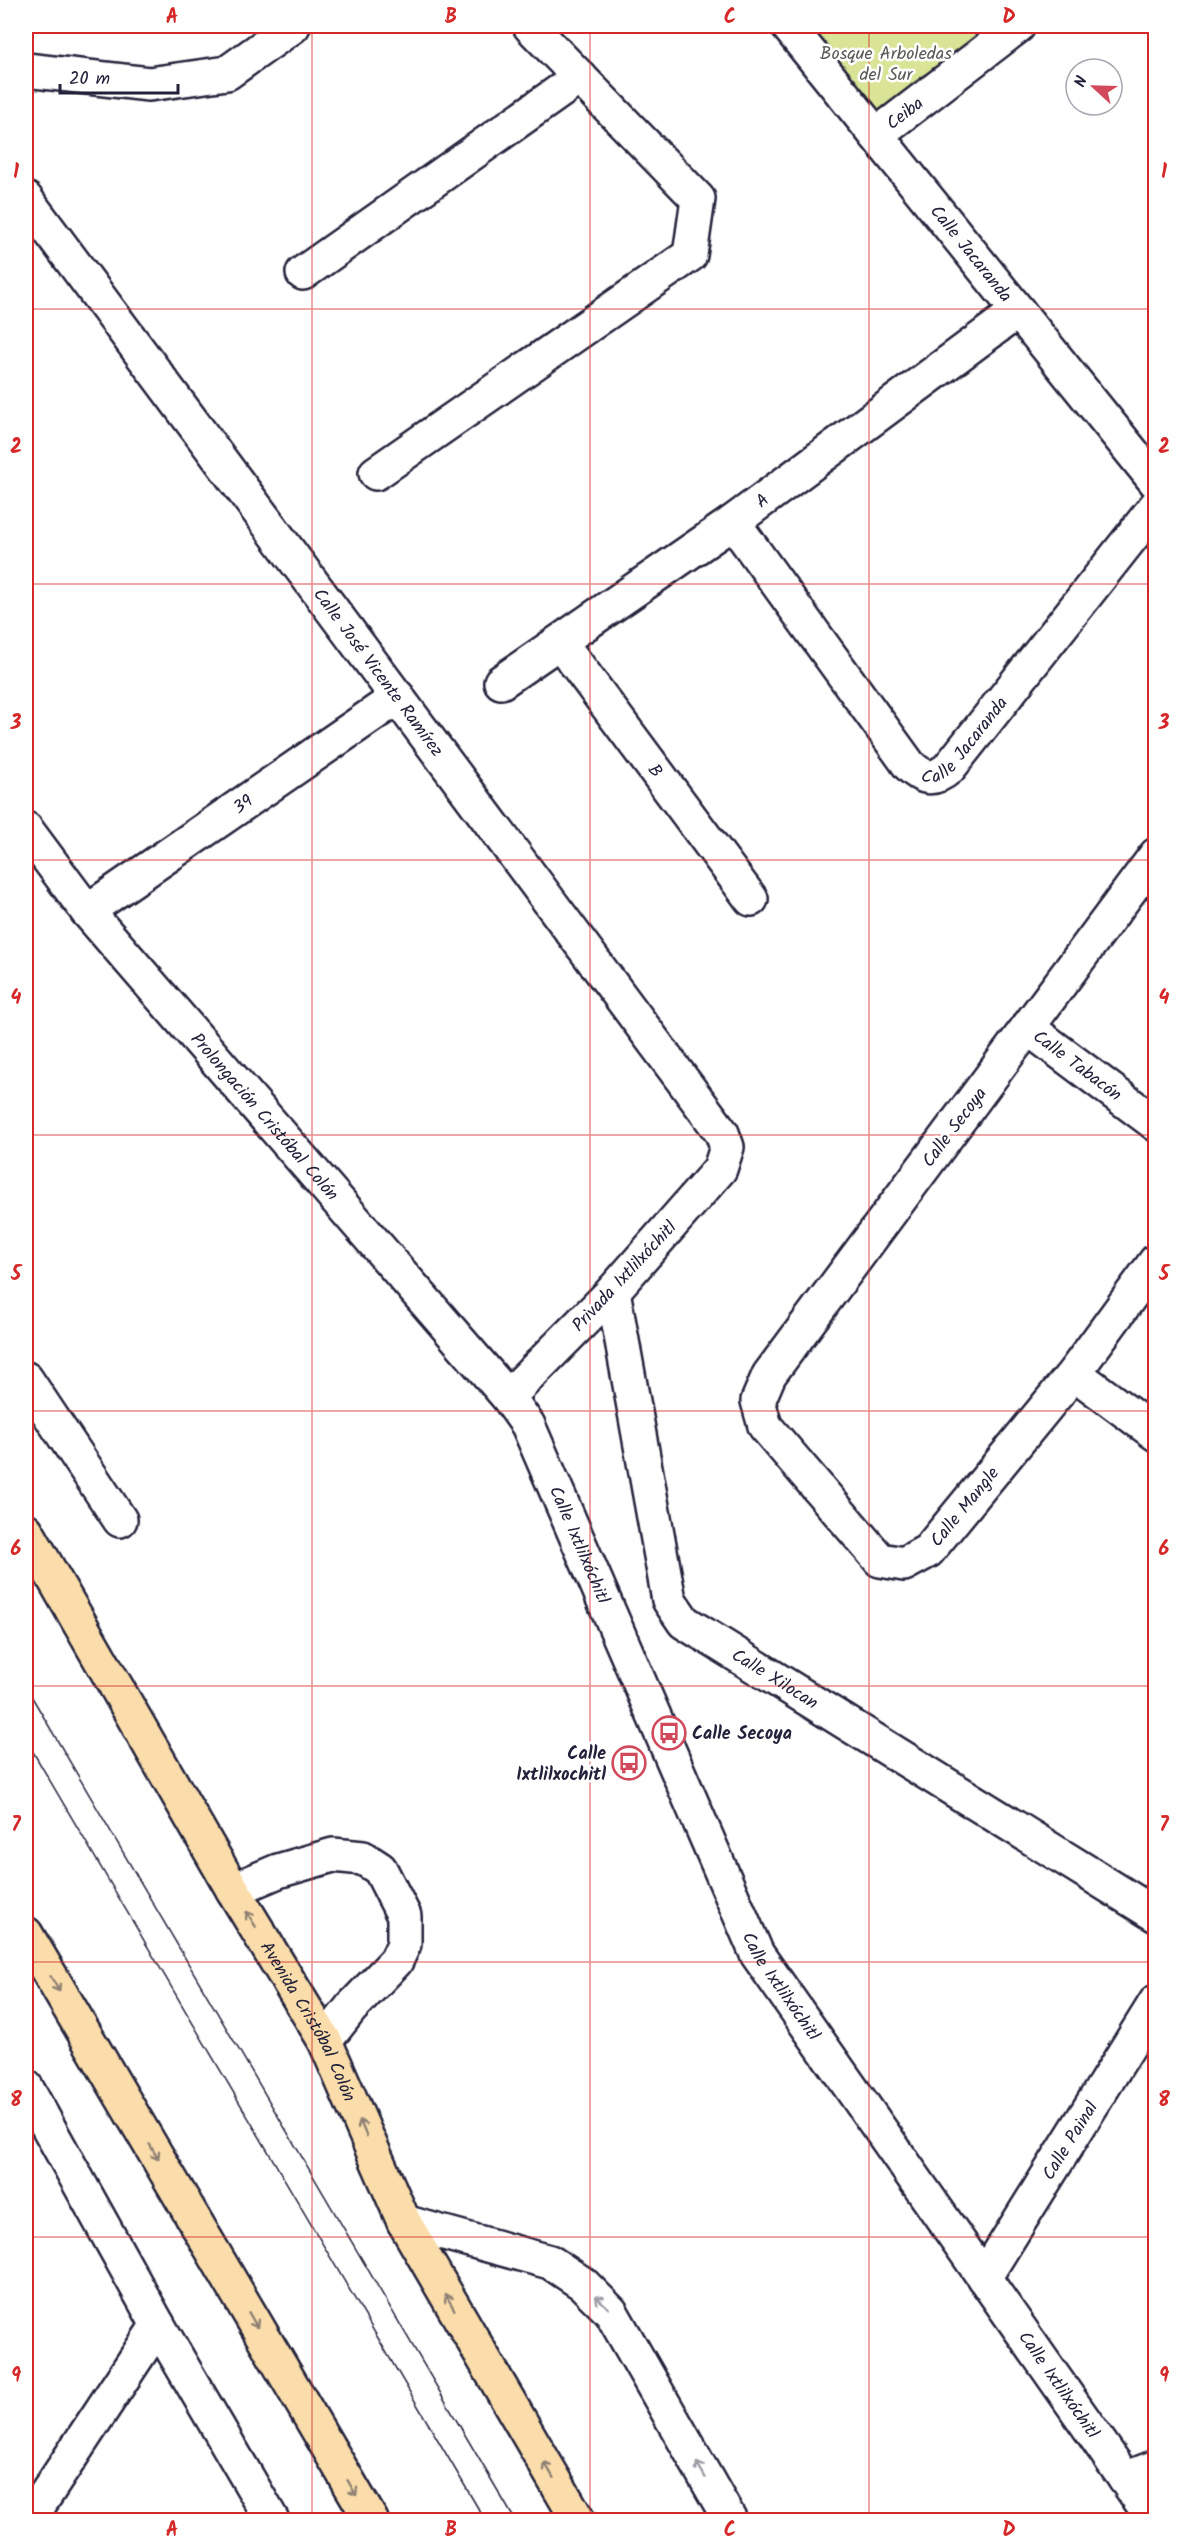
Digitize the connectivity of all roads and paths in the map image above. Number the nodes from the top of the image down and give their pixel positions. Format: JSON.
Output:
{"nodes":[{"id":1,"x":293,"y":26,"type":"edge"},
{"id":2,"x":530,"y":26,"type":"edge"},
{"id":3,"x":788,"y":26,"type":"edge"},
{"id":4,"x":1018,"y":26,"type":"edge"},
{"id":5,"x":26,"y":70,"type":"edge"},
{"id":6,"x":580,"y":77,"type":"junction"},
{"id":7,"x":876,"y":135,"type":"junction"},
{"id":8,"x":26,"y":199,"type":"edge"},
{"id":9,"x":303,"y":273,"type":"dead end"},
{"id":10,"x":1018,"y":311,"type":"junction"},
{"id":11,"x":376,"y":473,"type":"dead end"},
{"id":12,"x":1155,"y":482,"type":"edge"},
{"id":13,"x":1155,"y":506,"type":"edge"},
{"id":14,"x":733,"y":522,"type":"junction"},
{"id":15,"x":560,"y":642,"type":"junction"},
{"id":16,"x":501,"y":682,"type":"dead end"},
{"id":17,"x":398,"y":697,"type":"junction"},
{"id":18,"x":26,"y":829,"type":"edge"},
{"id":19,"x":1155,"y":855,"type":"edge"},
{"id":20,"x":751,"y":899,"type":"dead end"},
{"id":21,"x":87,"y":911,"type":"junction"},
{"id":22,"x":1028,"y":1028,"type":"junction"},
{"id":23,"x":1155,"y":1124,"type":"edge"},
{"id":24,"x":727,"y":1147,"type":"joint"},
{"id":25,"x":1155,"y":1261,"type":"edge"},
{"id":26,"x":613,"y":1291,"type":"junction"},
{"id":27,"x":1074,"y":1373,"type":"junction"},
{"id":28,"x":26,"y":1380,"type":"edge"},
{"id":29,"x":508,"y":1397,"type":"junction"},
{"id":30,"x":758,"y":1401,"type":"joint"},
{"id":31,"x":1155,"y":1434,"type":"edge"},
{"id":32,"x":120,"y":1520,"type":"dead end"},
{"id":33,"x":26,"y":1530,"type":"edge"},
{"id":34,"x":233,"y":1890,"type":"junction"},
{"id":35,"x":1155,"y":1915,"type":"edge"},
{"id":36,"x":26,"y":1934,"type":"edge"},
{"id":37,"x":1155,"y":2002,"type":"edge"},
{"id":38,"x":325,"y":2042,"type":"junction"},
{"id":39,"x":26,"y":2088,"type":"edge"},
{"id":40,"x":404,"y":2222,"type":"junction"},
{"id":41,"x":984,"y":2278,"type":"junction"},
{"id":42,"x":158,"y":2325,"type":"junction"},
{"id":43,"x":1155,"y":2467,"type":"edge"},
{"id":44,"x":1125,"y":2479,"type":"junction"},
{"id":45,"x":29,"y":2520,"type":"edge"},
{"id":46,"x":272,"y":2520,"type":"edge"},
{"id":47,"x":371,"y":2520,"type":"edge"},
{"id":48,"x":578,"y":2520,"type":"edge"},
{"id":49,"x":730,"y":2520,"type":"edge"},
{"id":50,"x":1154,"y":2520,"type":"edge"}],
"edges":[{"from":1,"to":5,"type":"street"},
{"from":2,"to":6,"type":"street"},
{"from":3,"to":7,"type":"street","name":"Calle Jacaranda"},
{"from":4,"to":7,"type":"street","name":"Ceiba"},
{"from":6,"to":9,"type":"street"},
{"from":6,"to":11,"type":"street"},
{"from":7,"to":10,"type":"street","name":"Calle Jacaranda"},
{"from":8,"to":17,"type":"street","name":"Calle José Vicente Ramírez"},
{"from":10,"to":12,"type":"street","name":"Calle Jacaranda"},
{"from":10,"to":14,"type":"street","name":"A"},
{"from":13,"to":14,"type":"street","name":"Calle Jacaranda"},
{"from":14,"to":15,"type":"street","name":"A"},
{"from":15,"to":16,"type":"street","name":"A"},
{"from":15,"to":20,"type":"street","name":"B"},
{"from":17,"to":21,"type":"street","name":"39"},
{"from":17,"to":24,"type":"street","name":"Calle José Vicente Ramírez"},
{"from":18,"to":21,"type":"street","name":"Prolongación Cristóbal Colón"},
{"from":19,"to":22,"type":"street","name":"Calle Secoya"},
{"from":21,"to":29,"type":"street","name":"Prolongación Cristóbal Colón"},
{"from":22,"to":23,"type":"street","name":"Calle Tabacón"},
{"from":22,"to":30,"type":"street","name":"Calle Secoya"},
{"from":24,"to":26,"type":"street","name":"Privada Ixtlilxóchitl"},
{"from":25,"to":27,"type":"street","name":"Calle Mangle"},
{"from":26,"to":29,"type":"street","name":"Privada Ixtlilxóchitl"},
{"from":26,"to":35,"type":"street","name":"Calle Xilocan"},
{"from":27,"to":30,"type":"street","name":"Calle Mangle"},
{"from":27,"to":31,"type":"street"},
{"from":28,"to":32,"type":"street"},
{"from":29,"to":41,"type":"street","name":"Calle Ixtlilxóchitl"},
{"from":33,"to":34,"type":"main road","name":"Avenida Cristóbal Colón"},
{"from":38,"to":34,"type":"main road","name":"Avenida Cristóbal Colón","one_way":true},
{"from":34,"to":38,"type":"street"},
{"from":36,"to":47,"type":"main road","one_way":true},
{"from":37,"to":41,"type":"street","name":"Calle Painal"},
{"from":40,"to":38,"type":"main road","name":"Avenida Cristóbal Colón","one_way":true},
{"from":39,"to":42,"type":"street"},
{"from":48,"to":40,"type":"main road","name":"Avenida Cristóbal Colón","one_way":true},
{"from":49,"to":40,"type":"street","one_way":true},
{"from":41,"to":44,"type":"street","name":"Calle Ixtlilxóchitl"},
{"from":42,"to":45,"type":"street"},
{"from":42,"to":46,"type":"street"},
{"from":43,"to":44,"type":"street"},
{"from":44,"to":50,"type":"street","name":"Calle Ixtlilxóchitl"}]}
